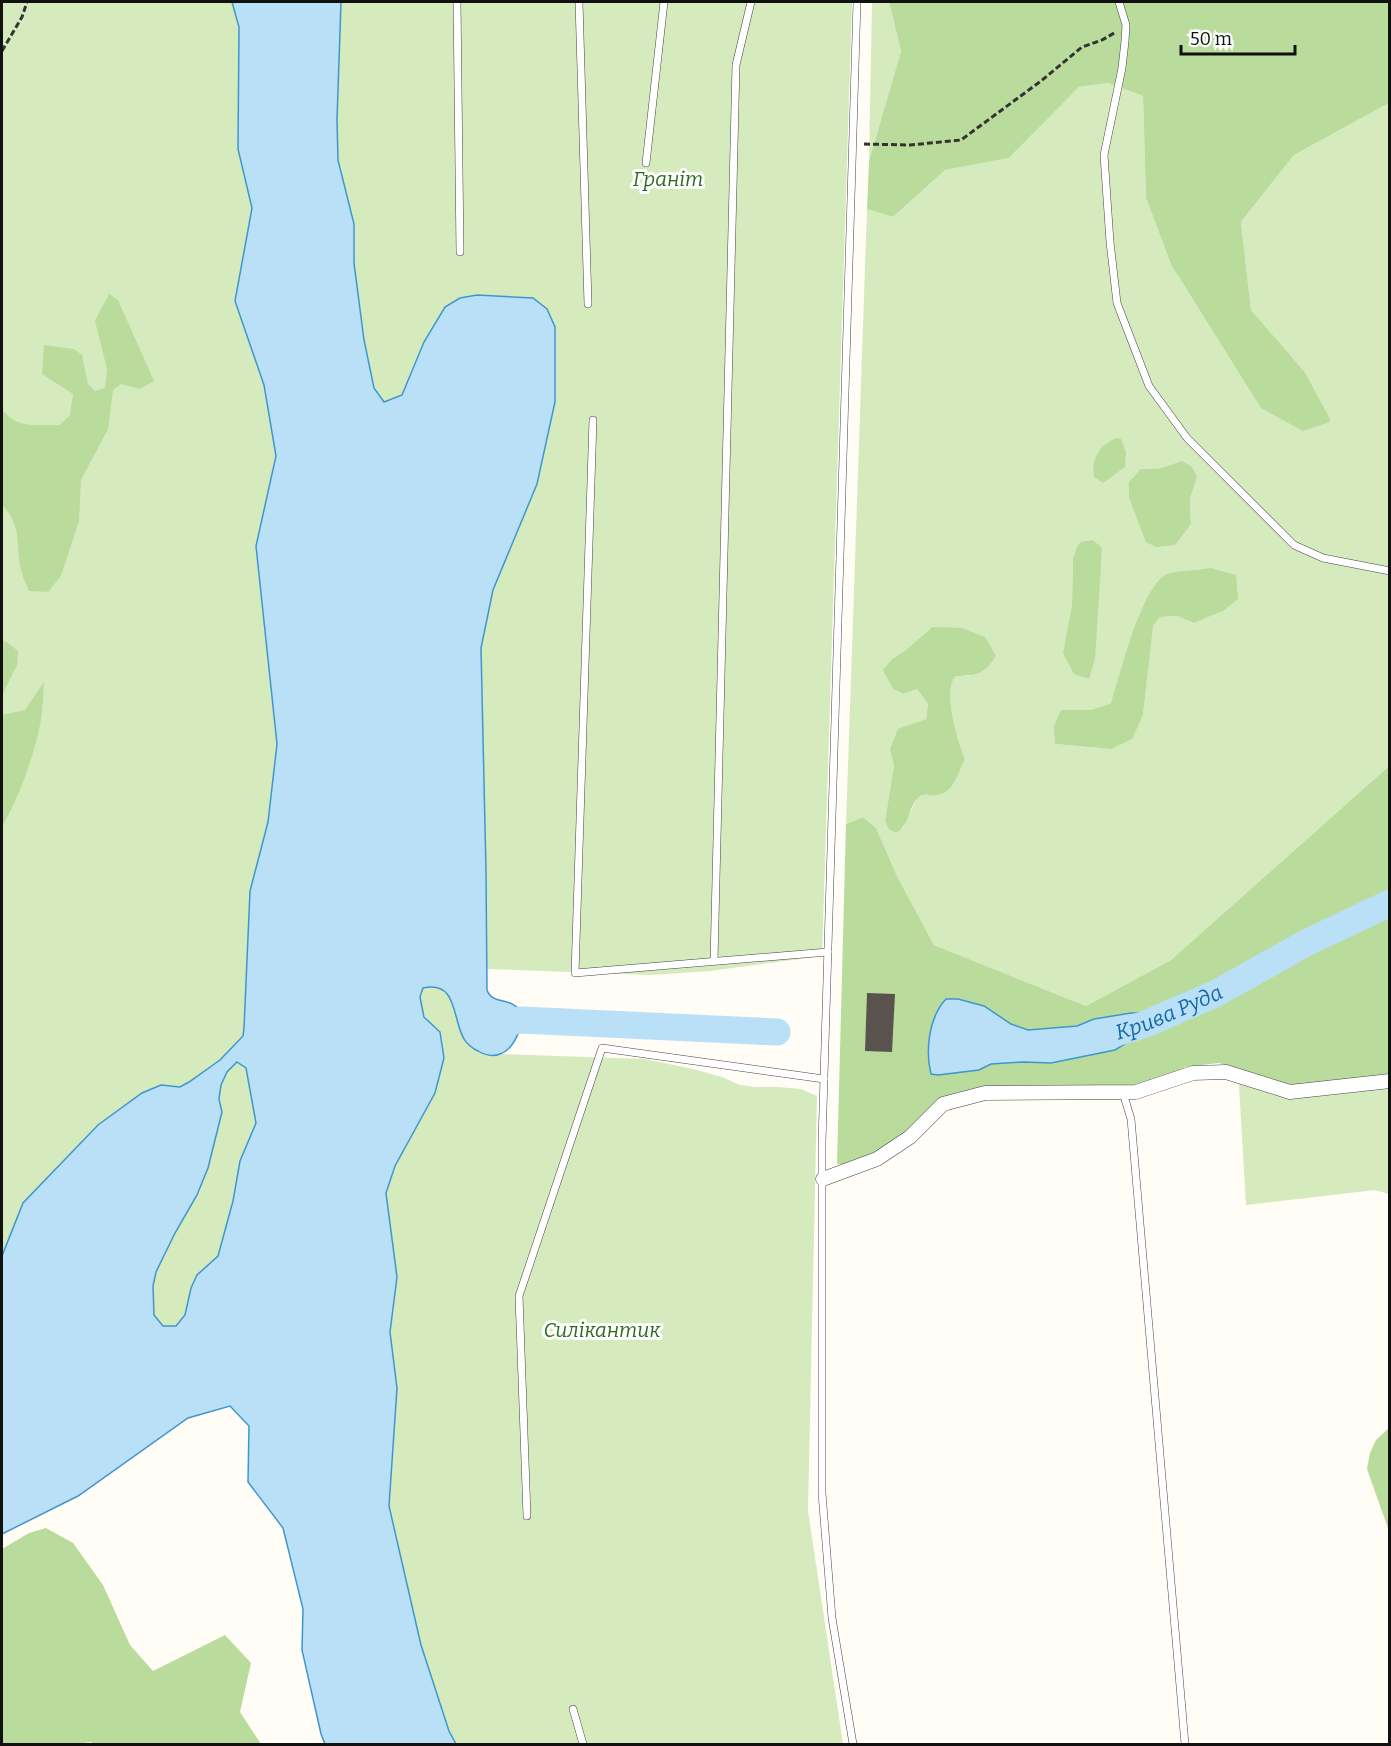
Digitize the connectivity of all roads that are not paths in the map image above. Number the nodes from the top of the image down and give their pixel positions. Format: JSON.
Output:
{"nodes":[{"id":1,"x":457,"y":2,"type":"edge"},
{"id":2,"x":579,"y":2,"type":"edge"},
{"id":3,"x":664,"y":2,"type":"edge"},
{"id":4,"x":751,"y":2,"type":"edge"},
{"id":5,"x":857,"y":2,"type":"edge"},
{"id":6,"x":1119,"y":2,"type":"edge"},
{"id":7,"x":646,"y":163,"type":"dead end"},
{"id":8,"x":460,"y":252,"type":"dead end"},
{"id":9,"x":588,"y":304,"type":"dead end"},
{"id":10,"x":593,"y":420,"type":"dead end"},
{"id":11,"x":1389,"y":570,"type":"edge"},
{"id":12,"x":828,"y":952,"type":"junction"},
{"id":13,"x":714,"y":962,"type":"junction"},
{"id":14,"x":824,"y":1079,"type":"junction"},
{"id":15,"x":1389,"y":1081,"type":"edge"},
{"id":16,"x":1123,"y":1093,"type":"junction"},
{"id":17,"x":823,"y":1179,"type":"junction"},
{"id":18,"x":527,"y":1516,"type":"dead end"},
{"id":19,"x":573,"y":1709,"type":"dead end"},
{"id":20,"x":583,"y":1744,"type":"edge"},
{"id":21,"x":853,"y":1744,"type":"edge"},
{"id":22,"x":1185,"y":1744,"type":"edge"}],
"edges":[{"from":1,"to":8,"type":"lane"},
{"from":2,"to":9,"type":"lane"},
{"from":3,"to":7,"type":"lane"},
{"from":4,"to":13,"type":"lane"},
{"from":5,"to":12,"type":"lane"},
{"from":6,"to":11,"type":"lane"},
{"from":10,"to":13,"type":"lane"},
{"from":12,"to":13,"type":"lane"},
{"from":12,"to":14,"type":"lane"},
{"from":14,"to":17,"type":"lane"},
{"from":14,"to":18,"type":"lane"},
{"from":15,"to":16,"type":"street"},
{"from":16,"to":17,"type":"street"},
{"from":16,"to":22,"type":"lane"},
{"from":17,"to":21,"type":"lane"},
{"from":19,"to":20,"type":"lane"}]}
